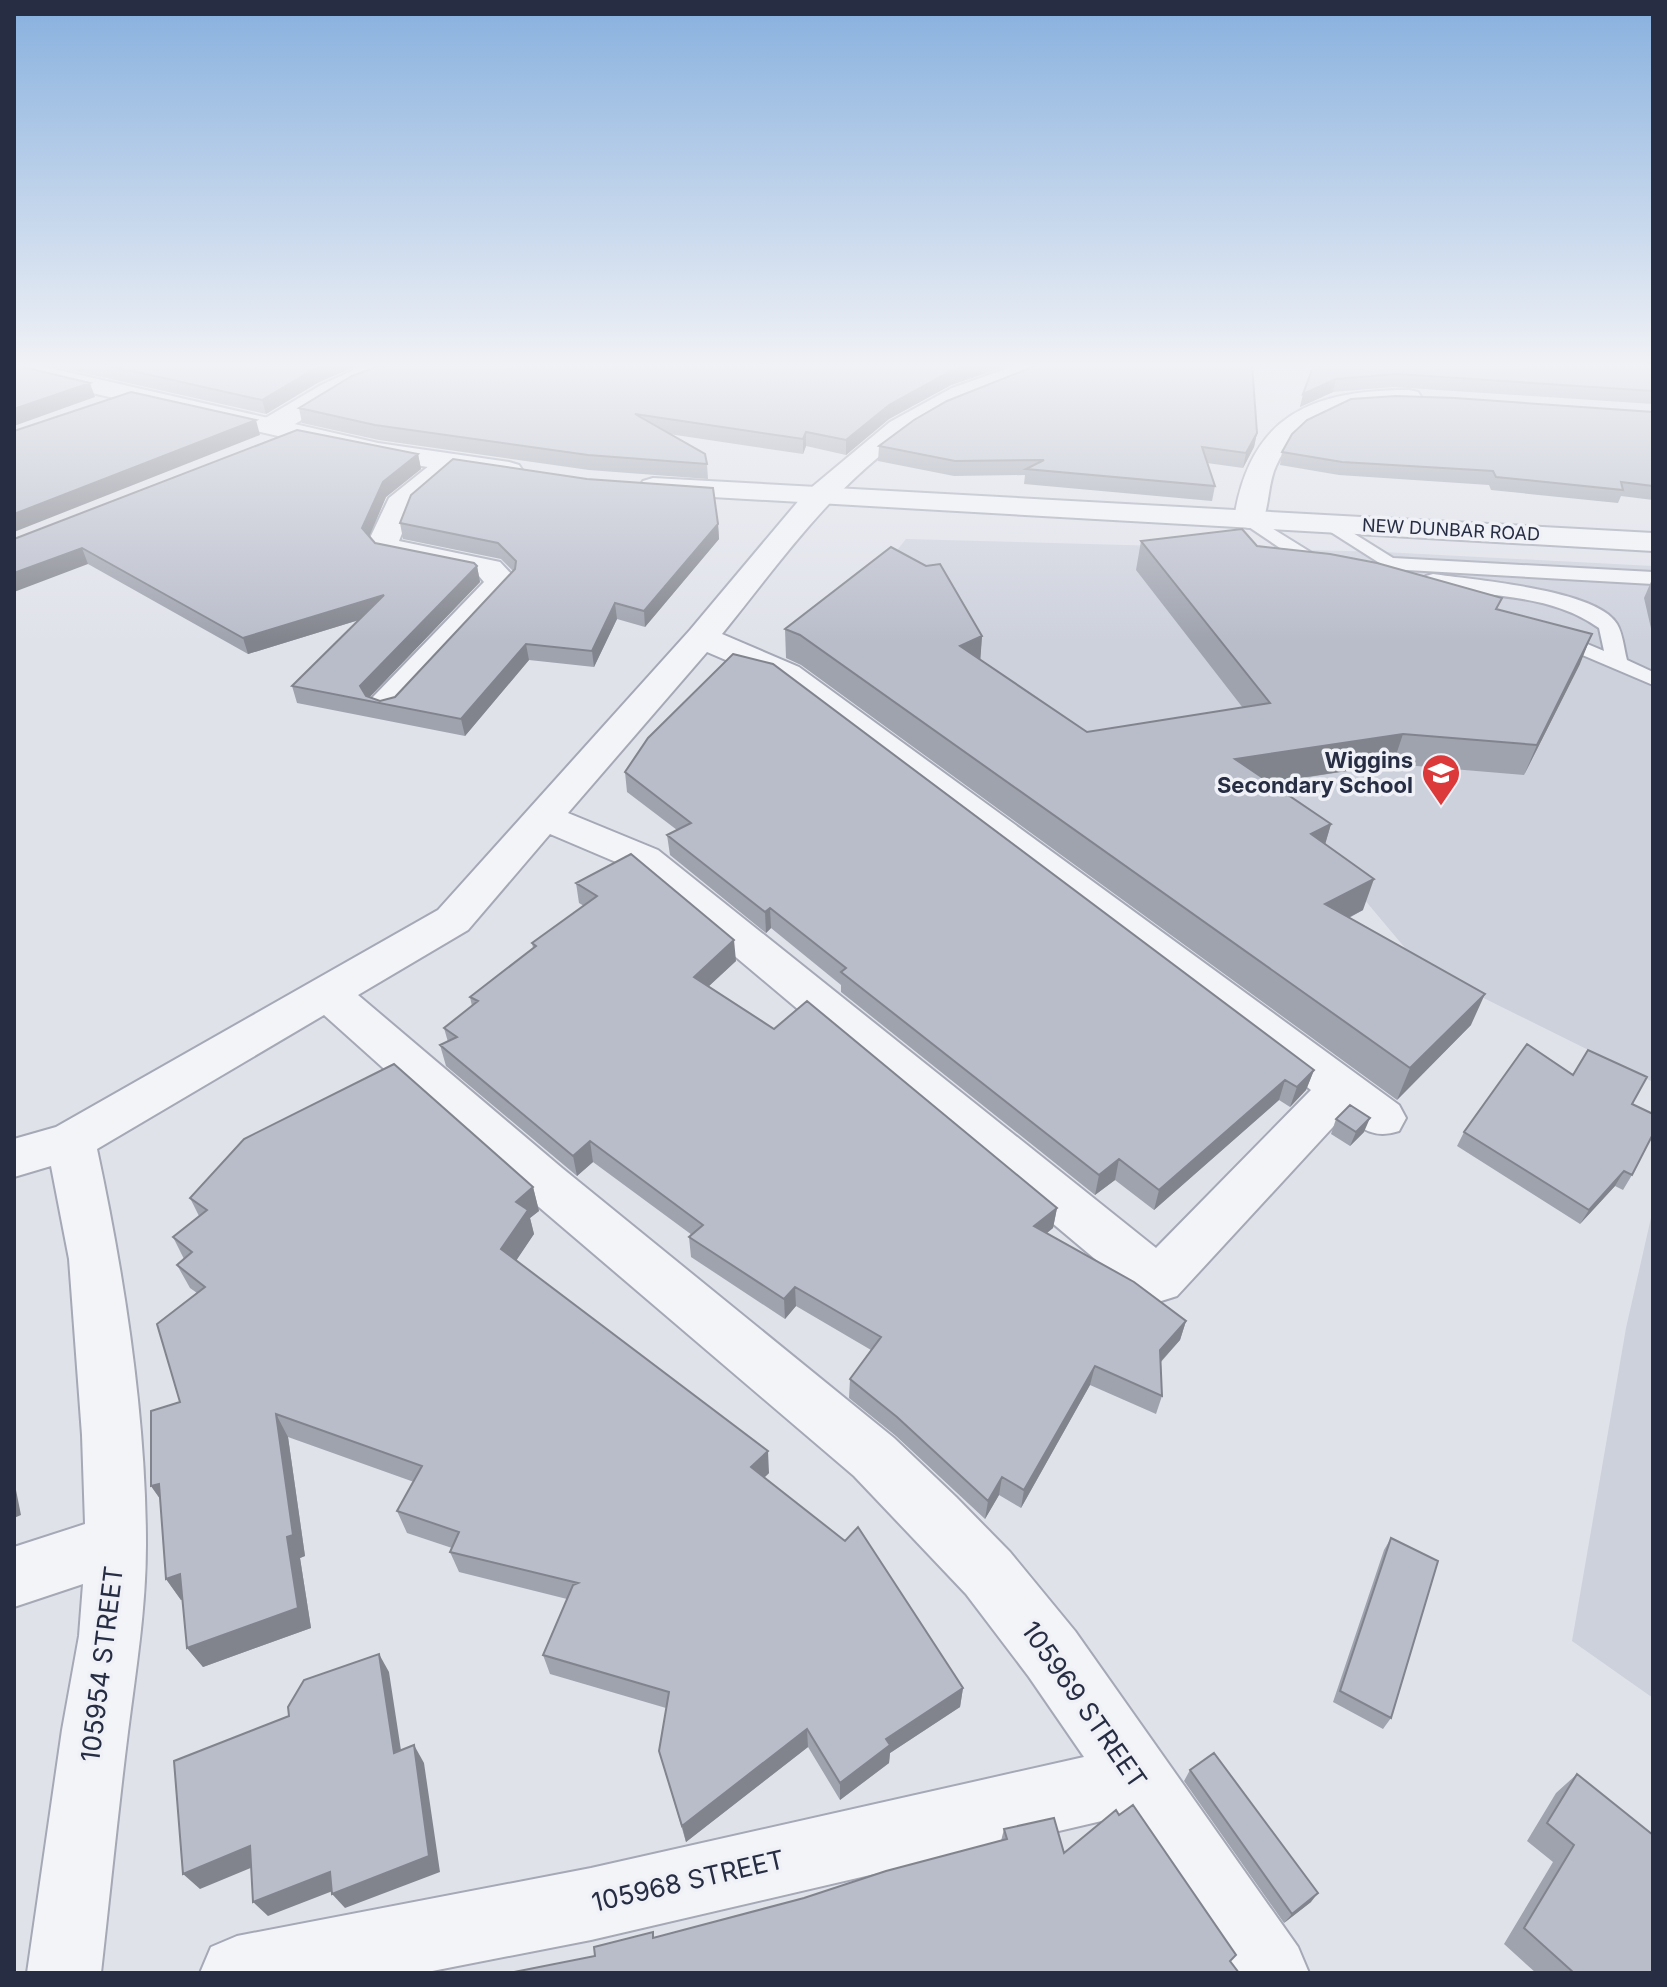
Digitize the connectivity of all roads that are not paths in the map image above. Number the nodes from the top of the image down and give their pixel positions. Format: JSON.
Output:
{"nodes":[{"id":1,"x":412,"y":457,"type":"edge"},
{"id":2,"x":866,"y":457,"type":"edge"},
{"id":3,"x":1265,"y":457,"type":"edge"},
{"id":4,"x":450,"y":463,"type":"junction"},
{"id":5,"x":542,"y":476,"type":"edge"},
{"id":6,"x":619,"y":484,"type":"edge"},
{"id":7,"x":816,"y":498,"type":"junction"},
{"id":8,"x":1249,"y":519,"type":"junction"},
{"id":9,"x":1329,"y":523,"type":"junction"},
{"id":10,"x":1653,"y":542,"type":"edge"},
{"id":11,"x":1389,"y":563,"type":"junction"},
{"id":12,"x":1342,"y":576,"type":"edge"},
{"id":13,"x":1653,"y":578,"type":"edge"},
{"id":14,"x":1528,"y":627,"type":"edge"},
{"id":15,"x":702,"y":637,"type":"junction"},
{"id":16,"x":1617,"y":661,"type":"junction"},
{"id":17,"x":1653,"y":679,"type":"edge"},
{"id":18,"x":385,"y":704,"type":"edge"},
{"id":19,"x":543,"y":817,"type":"junction"},
{"id":20,"x":327,"y":993,"type":"junction"},
{"id":21,"x":1341,"y":1088,"type":"junction"},
{"id":22,"x":1382,"y":1118,"type":"dead end"},
{"id":23,"x":71,"y":1141,"type":"junction"},
{"id":24,"x":14,"y":1158,"type":"edge"},
{"id":25,"x":116,"y":1544,"type":"junction"},
{"id":26,"x":14,"y":1577,"type":"edge"},
{"id":27,"x":1136,"y":1779,"type":"junction"},
{"id":28,"x":64,"y":1973,"type":"edge"},
{"id":29,"x":237,"y":1973,"type":"edge"},
{"id":30,"x":1272,"y":1973,"type":"edge"}],
"edges":[{"from":1,"to":4,"type":"street"},
{"from":2,"to":7,"type":"street"},
{"from":3,"to":8,"type":"street"},
{"from":4,"to":5,"type":"street"},
{"from":4,"to":18,"type":"street"},
{"from":6,"to":7,"type":"street","name":"NEW DUNBAR ROAD"},
{"from":7,"to":8,"type":"street","name":"NEW DUNBAR ROAD"},
{"from":7,"to":15,"type":"street"},
{"from":8,"to":9,"type":"street","name":"NEW DUNBAR ROAD"},
{"from":8,"to":12,"type":"lane"},
{"from":9,"to":10,"type":"street","name":"NEW DUNBAR ROAD"},
{"from":9,"to":11,"type":"lane"},
{"from":11,"to":13,"type":"lane"},
{"from":11,"to":16,"type":"lane"},
{"from":14,"to":16,"type":"lane"},
{"from":15,"to":19,"type":"street"},
{"from":15,"to":21,"type":"street"},
{"from":16,"to":17,"type":"lane"},
{"from":19,"to":20,"type":"street"},
{"from":19,"to":21,"type":"street"},
{"from":20,"to":23,"type":"street"},
{"from":20,"to":27,"type":"street","name":"105969 STREET"},
{"from":21,"to":22,"type":"street"},
{"from":23,"to":24,"type":"street"},
{"from":23,"to":25,"type":"street","name":"105954 STREET"},
{"from":25,"to":26,"type":"street"},
{"from":25,"to":28,"type":"street","name":"105954 STREET"},
{"from":27,"to":29,"type":"street","name":"105968 STREET"},
{"from":27,"to":30,"type":"street","name":"105969 STREET"}]}
